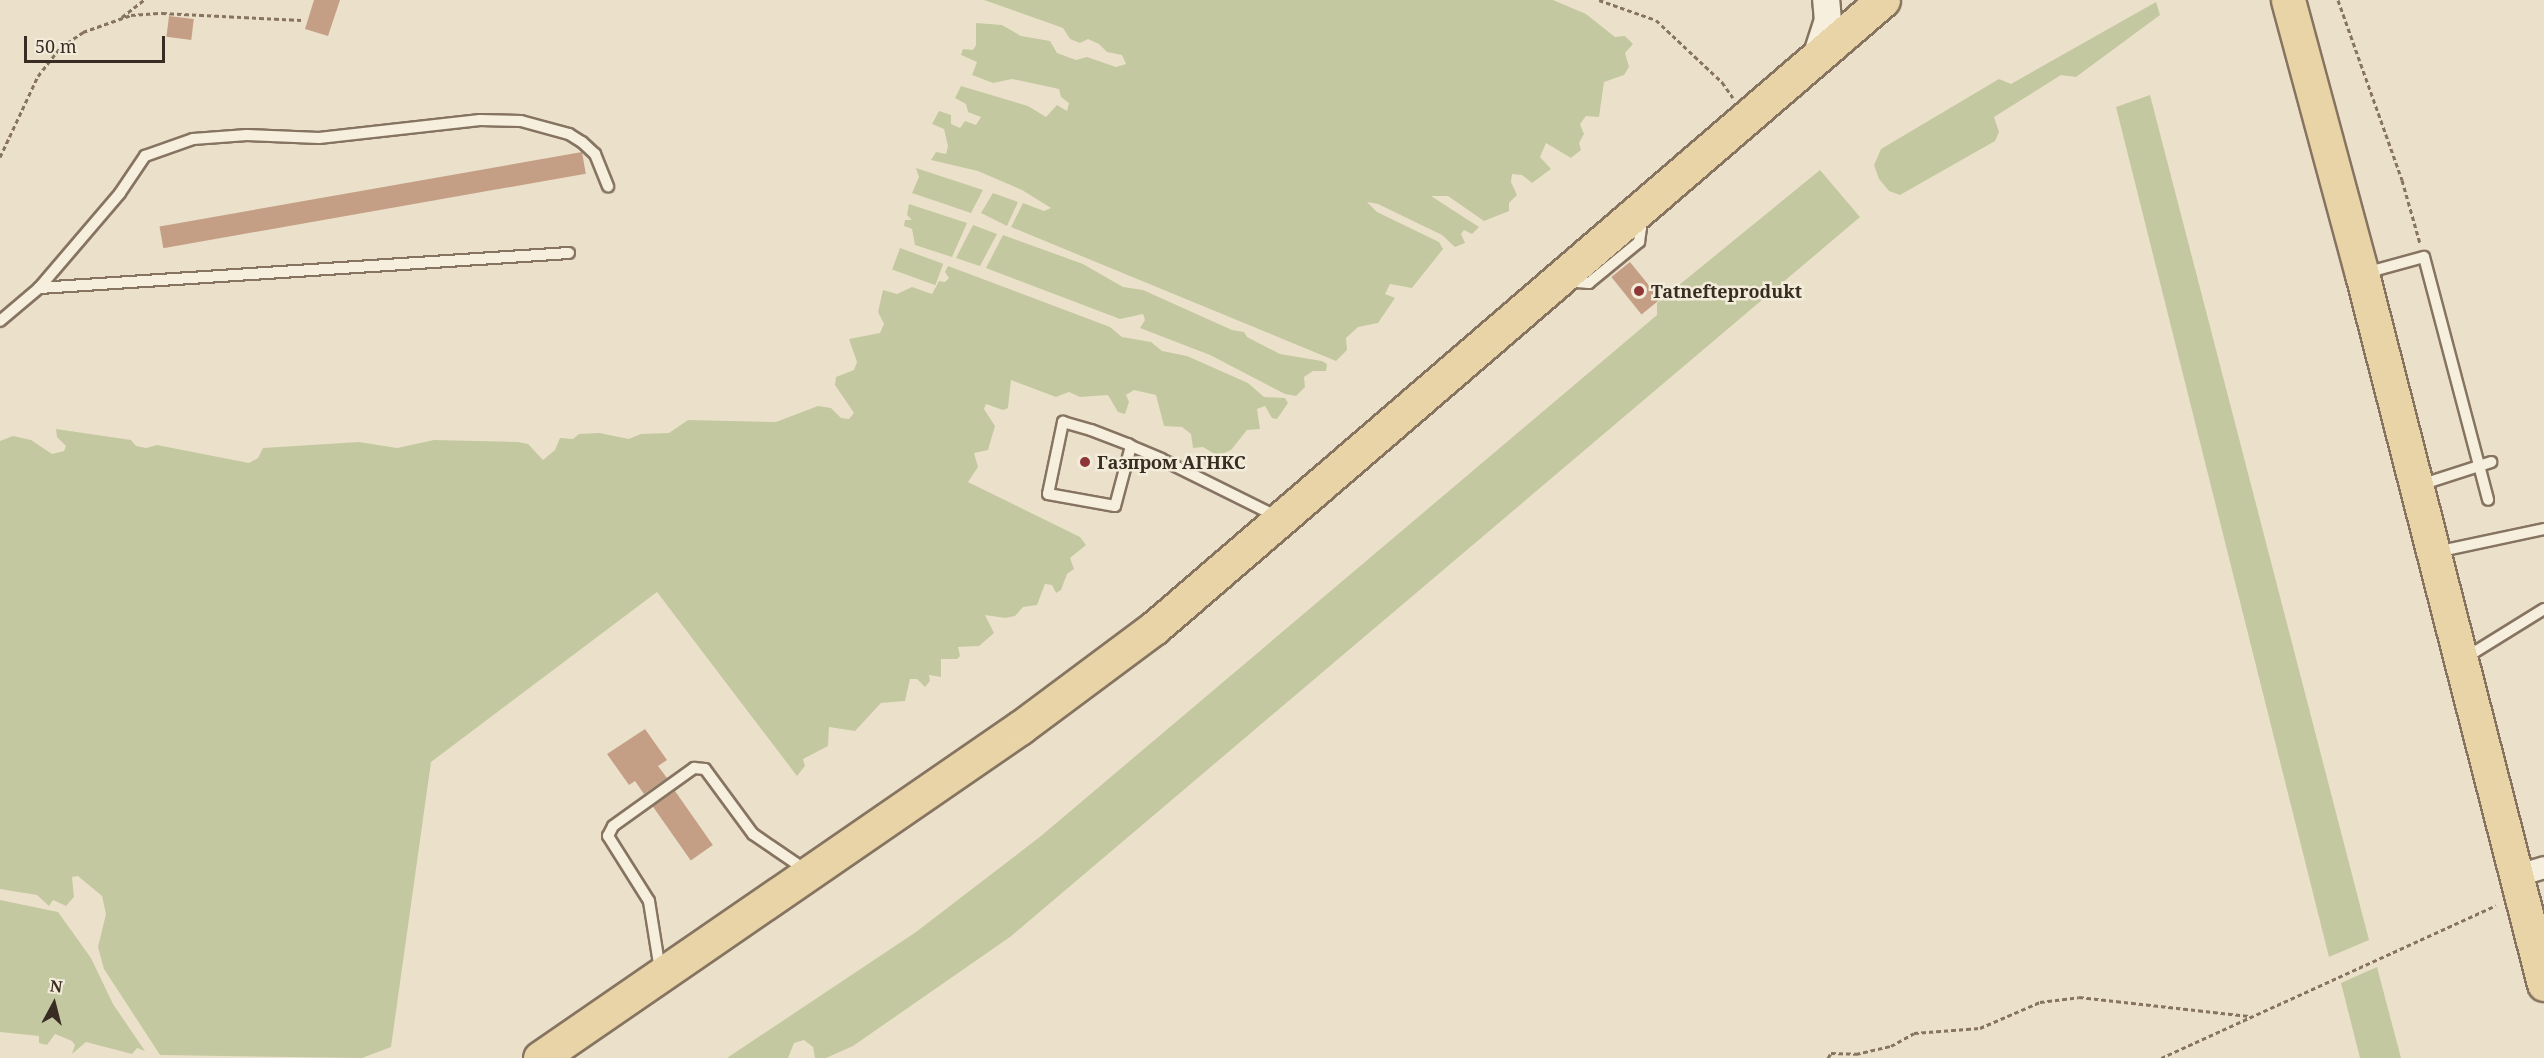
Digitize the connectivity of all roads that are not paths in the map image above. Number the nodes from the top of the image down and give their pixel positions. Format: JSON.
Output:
{"nodes":[{"id":1,"x":1827,"y":0,"type":"edge"},
{"id":2,"x":1883,"y":0,"type":"edge"},
{"id":3,"x":2288,"y":0,"type":"edge"},
{"id":4,"x":1812,"y":62,"type":"junction"},
{"id":5,"x":608,"y":187,"type":"dead end"},
{"id":6,"x":570,"y":253,"type":"dead end"},
{"id":7,"x":2362,"y":274,"type":"junction"},
{"id":8,"x":39,"y":288,"type":"junction"},
{"id":9,"x":0,"y":321,"type":"edge"},
{"id":10,"x":1131,"y":446,"type":"junction"},
{"id":11,"x":2491,"y":462,"type":"dead end"},
{"id":12,"x":2478,"y":466,"type":"junction"},
{"id":13,"x":2416,"y":486,"type":"junction"},
{"id":14,"x":2488,"y":500,"type":"dead end"},
{"id":15,"x":1283,"y":520,"type":"junction"},
{"id":16,"x":2544,"y":528,"type":"edge"},
{"id":17,"x":2433,"y":553,"type":"junction"},
{"id":18,"x":2544,"y":609,"type":"edge"},
{"id":19,"x":2461,"y":660,"type":"junction"},
{"id":20,"x":809,"y":873,"type":"junction"},
{"id":21,"x":2528,"y":878,"type":"edge"},
{"id":22,"x":660,"y":976,"type":"junction"},
{"id":23,"x":2544,"y":984,"type":"edge"},
{"id":24,"x":540,"y":1058,"type":"edge"}],
"edges":[{"from":1,"to":4,"type":"street"},
{"from":2,"to":4,"type":"main road"},
{"from":3,"to":7,"type":"main road"},
{"from":4,"to":15,"type":"main road"},
{"from":5,"to":8,"type":"lane"},
{"from":6,"to":8,"type":"lane"},
{"from":7,"to":12,"type":"lane"},
{"from":7,"to":13,"type":"main road"},
{"from":8,"to":9,"type":"lane"},
{"from":10,"to":10,"type":"lane"},
{"from":10,"to":15,"type":"lane"},
{"from":11,"to":12,"type":"lane"},
{"from":12,"to":13,"type":"lane"},
{"from":12,"to":14,"type":"lane"},
{"from":13,"to":17,"type":"main road"},
{"from":15,"to":20,"type":"main road"},
{"from":16,"to":17,"type":"lane"},
{"from":17,"to":19,"type":"main road"},
{"from":18,"to":19,"type":"lane"},
{"from":19,"to":21,"type":"main road"},
{"from":20,"to":22,"type":"main road"},
{"from":20,"to":22,"type":"lane"},
{"from":21,"to":23,"type":"main road"},
{"from":22,"to":24,"type":"main road"}]}
